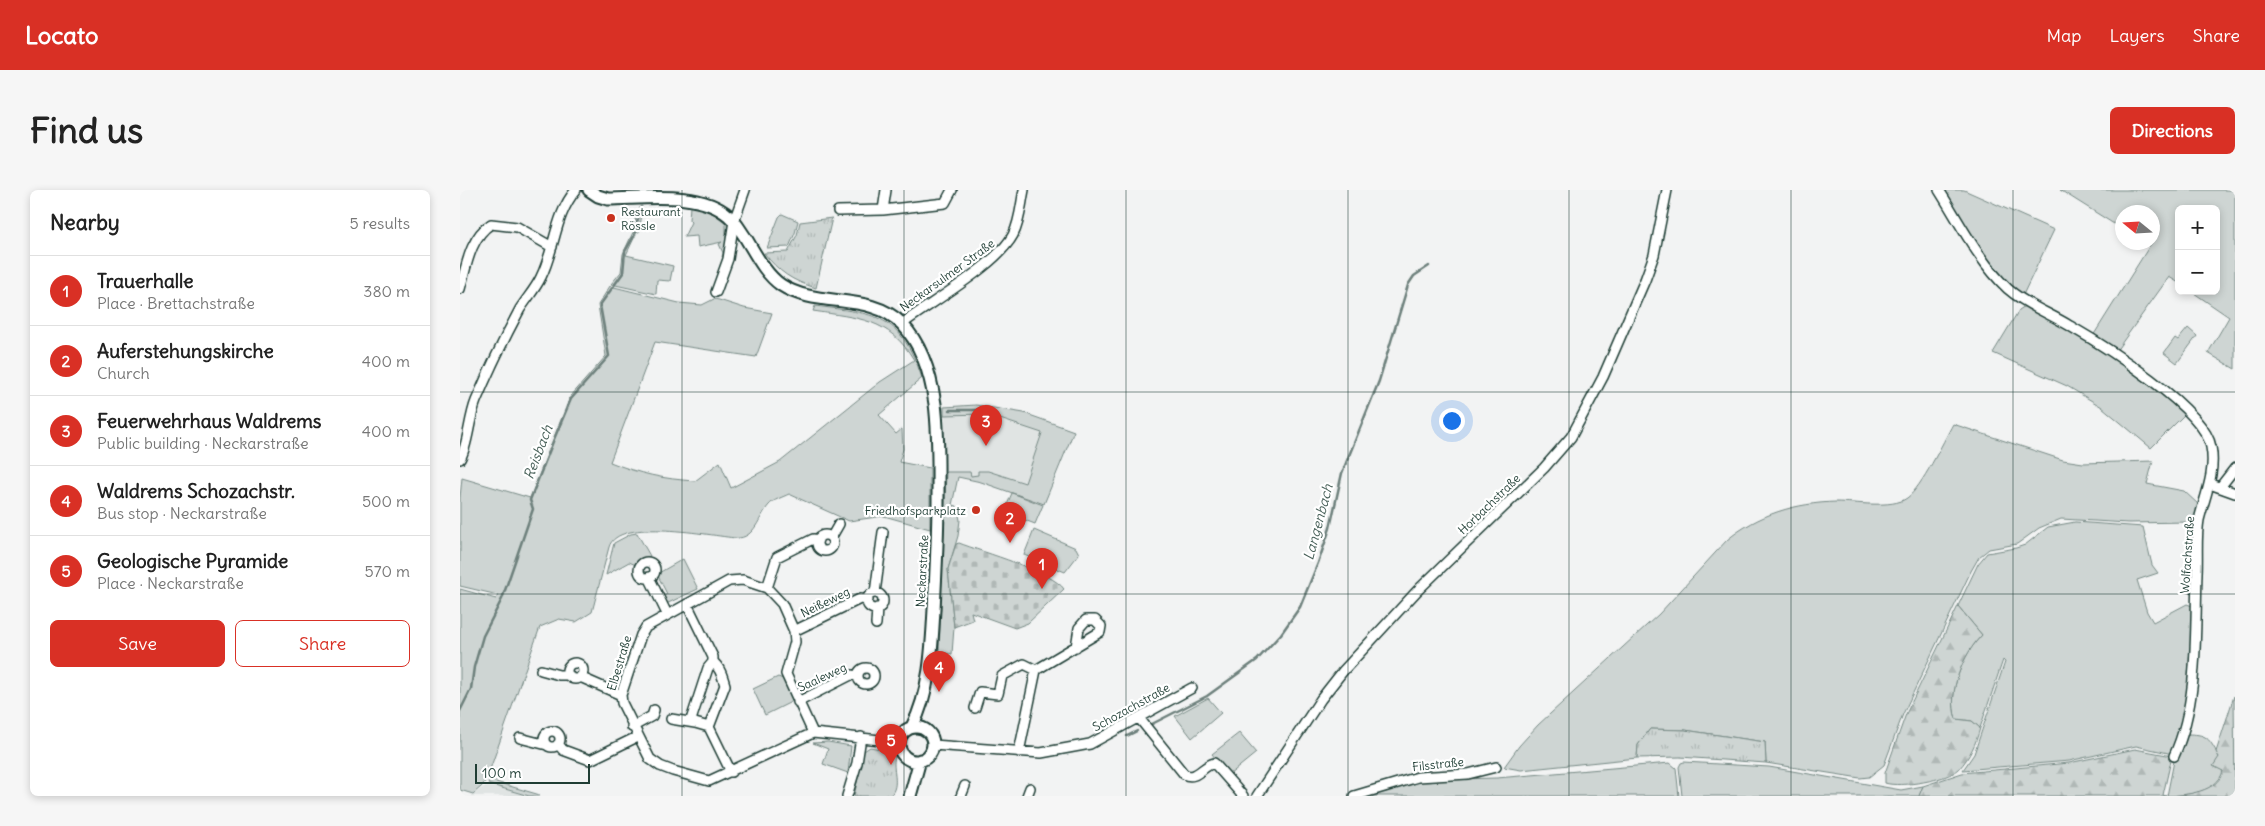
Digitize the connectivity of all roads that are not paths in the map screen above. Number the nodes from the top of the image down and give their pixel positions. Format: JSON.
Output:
{"nodes":[{"id":1,"x":576,"y":190,"type":"edge"},
{"id":2,"x":588,"y":190,"type":"edge"},
{"id":3,"x":745,"y":190,"type":"edge"},
{"id":4,"x":886,"y":190,"type":"edge"},
{"id":5,"x":952,"y":190,"type":"edge"},
{"id":6,"x":1024,"y":190,"type":"edge"},
{"id":7,"x":1667,"y":190,"type":"edge"},
{"id":8,"x":1939,"y":190,"type":"edge"},
{"id":9,"x":883,"y":210,"type":"junction"},
{"id":10,"x":838,"y":211,"type":"dead end"},
{"id":11,"x":734,"y":221,"type":"junction"},
{"id":12,"x":552,"y":247,"type":"junction"},
{"id":13,"x":460,"y":289,"type":"edge"},
{"id":14,"x":716,"y":292,"type":"dead end"},
{"id":15,"x":902,"y":324,"type":"junction"},
{"id":16,"x":460,"y":459,"type":"edge"},
{"id":17,"x":2235,"y":468,"type":"edge"},
{"id":18,"x":2210,"y":484,"type":"junction"},
{"id":19,"x":2221,"y":486,"type":"junction"},
{"id":20,"x":2235,"y":493,"type":"edge"},
{"id":21,"x":839,"y":524,"type":"dead end"},
{"id":22,"x":883,"y":532,"type":"dead end"},
{"id":23,"x":649,"y":577,"type":"dead end"},
{"id":24,"x":767,"y":588,"type":"junction"},
{"id":25,"x":875,"y":593,"type":"junction"},
{"id":26,"x":868,"y":600,"type":"junction"},
{"id":27,"x":687,"y":604,"type":"junction"},
{"id":28,"x":878,"y":608,"type":"junction"},
{"id":29,"x":667,"y":614,"type":"junction"},
{"id":30,"x":876,"y":624,"type":"dead end"},
{"id":31,"x":794,"y":632,"type":"junction"},
{"id":32,"x":1076,"y":646,"type":"dead end"},
{"id":33,"x":713,"y":662,"type":"junction"},
{"id":34,"x":541,"y":670,"type":"dead end"},
{"id":35,"x":1036,"y":670,"type":"junction"},
{"id":36,"x":569,"y":675,"type":"junction"},
{"id":37,"x":858,"y":676,"type":"junction"},
{"id":38,"x":580,"y":677,"type":"junction"},
{"id":39,"x":1192,"y":688,"type":"dead end"},
{"id":40,"x":622,"y":695,"type":"junction"},
{"id":41,"x":798,"y":702,"type":"junction"},
{"id":42,"x":921,"y":706,"type":"junction"},
{"id":43,"x":975,"y":708,"type":"dead end"},
{"id":44,"x":654,"y":710,"type":"dead end"},
{"id":45,"x":1139,"y":718,"type":"junction"},
{"id":46,"x":671,"y":719,"type":"dead end"},
{"id":47,"x":695,"y":723,"type":"junction"},
{"id":48,"x":632,"y":727,"type":"junction"},
{"id":49,"x":709,"y":727,"type":"junction"},
{"id":50,"x":912,"y":727,"type":"junction"},
{"id":51,"x":928,"y":732,"type":"junction"},
{"id":52,"x":813,"y":733,"type":"junction"},
{"id":53,"x":637,"y":737,"type":"junction"},
{"id":54,"x":861,"y":737,"type":"junction"},
{"id":55,"x":520,"y":738,"type":"dead end"},
{"id":56,"x":899,"y":742,"type":"junction"},
{"id":57,"x":547,"y":744,"type":"junction"},
{"id":58,"x":558,"y":744,"type":"junction"},
{"id":59,"x":933,"y":745,"type":"junction"},
{"id":60,"x":1019,"y":752,"type":"junction"},
{"id":61,"x":2174,"y":756,"type":"dead end"},
{"id":62,"x":906,"y":758,"type":"junction"},
{"id":63,"x":920,"y":760,"type":"junction"},
{"id":64,"x":1496,"y":767,"type":"dead end"},
{"id":65,"x":731,"y":772,"type":"junction"},
{"id":66,"x":964,"y":786,"type":"dead end"},
{"id":67,"x":911,"y":792,"type":"edge"},
{"id":68,"x":847,"y":796,"type":"edge"},
{"id":69,"x":961,"y":796,"type":"edge"},
{"id":70,"x":1243,"y":796,"type":"edge"},
{"id":71,"x":1257,"y":796,"type":"edge"},
{"id":72,"x":1354,"y":796,"type":"edge"}],
"edges":[{"from":1,"to":12,"type":"street"},
{"from":2,"to":11,"type":"street"},
{"from":3,"to":11,"type":"street"},
{"from":4,"to":9,"type":"street"},
{"from":5,"to":9,"type":"street"},
{"from":6,"to":15,"type":"street","name":"Neckarsulmer Straße"},
{"from":7,"to":71,"type":"street","name":"Horbachstraße"},
{"from":8,"to":18,"type":"street","name":"Wolfachstraße"},
{"from":9,"to":10,"type":"street"},
{"from":11,"to":14,"type":"street"},
{"from":11,"to":15,"type":"street"},
{"from":12,"to":13,"type":"street"},
{"from":12,"to":16,"type":"street"},
{"from":15,"to":42,"type":"street","name":"Neckarstraße"},
{"from":17,"to":19,"type":"street"},
{"from":18,"to":19,"type":"street"},
{"from":18,"to":61,"type":"street","name":"Wolfachstraße"},
{"from":19,"to":20,"type":"street"},
{"from":21,"to":24,"type":"street"},
{"from":22,"to":25,"type":"street"},
{"from":23,"to":29,"type":"street"},
{"from":24,"to":27,"type":"street","name":"Elbestraße"},
{"from":24,"to":31,"type":"street"},
{"from":25,"to":26,"type":"street","name":"Neißeweg"},
{"from":25,"to":28,"type":"street"},
{"from":26,"to":28,"type":"street","name":"Neißeweg"},
{"from":26,"to":31,"type":"street","name":"Neißeweg"},
{"from":27,"to":29,"type":"street","name":"Elbestraße"},
{"from":27,"to":33,"type":"street"},
{"from":28,"to":30,"type":"street"},
{"from":29,"to":40,"type":"street","name":"Elbestraße"},
{"from":31,"to":41,"type":"street"},
{"from":32,"to":35,"type":"street"},
{"from":33,"to":47,"type":"street"},
{"from":33,"to":49,"type":"street"},
{"from":34,"to":36,"type":"street"},
{"from":35,"to":43,"type":"street"},
{"from":35,"to":60,"type":"street"},
{"from":36,"to":38,"type":"street"},
{"from":36,"to":38,"type":"street"},
{"from":37,"to":37,"type":"street","name":"Saaleweg"},
{"from":37,"to":41,"type":"street","name":"Saaleweg"},
{"from":38,"to":40,"type":"street"},
{"from":39,"to":45,"type":"street","name":"Schozachstraße"},
{"from":40,"to":48,"type":"street","name":"Elbestraße"},
{"from":41,"to":52,"type":"street"},
{"from":42,"to":50,"type":"street","name":"Neckarstraße"},
{"from":42,"to":51,"type":"street","name":"Neckarstraße"},
{"from":44,"to":48,"type":"street"},
{"from":45,"to":60,"type":"street","name":"Schozachstraße"},
{"from":45,"to":70,"type":"street"},
{"from":46,"to":47,"type":"street"},
{"from":47,"to":49,"type":"street"},
{"from":48,"to":53,"type":"street","name":"Elbestraße"},
{"from":49,"to":65,"type":"street"},
{"from":50,"to":51,"type":"street"},
{"from":50,"to":56,"type":"street"},
{"from":51,"to":59,"type":"street"},
{"from":52,"to":54,"type":"street"},
{"from":52,"to":65,"type":"street","name":"Elbestraße"},
{"from":53,"to":58,"type":"street"},
{"from":53,"to":65,"type":"street","name":"Elbestraße"},
{"from":54,"to":56,"type":"street"},
{"from":54,"to":68,"type":"street"},
{"from":55,"to":57,"type":"street"},
{"from":56,"to":62,"type":"street"},
{"from":57,"to":58,"type":"street"},
{"from":57,"to":58,"type":"street"},
{"from":59,"to":60,"type":"street","name":"Schozachstraße"},
{"from":59,"to":63,"type":"street"},
{"from":62,"to":63,"type":"street"},
{"from":62,"to":67,"type":"street"},
{"from":63,"to":67,"type":"street"},
{"from":64,"to":72,"type":"street","name":"Filsstraße"},
{"from":66,"to":69,"type":"street"}]}
